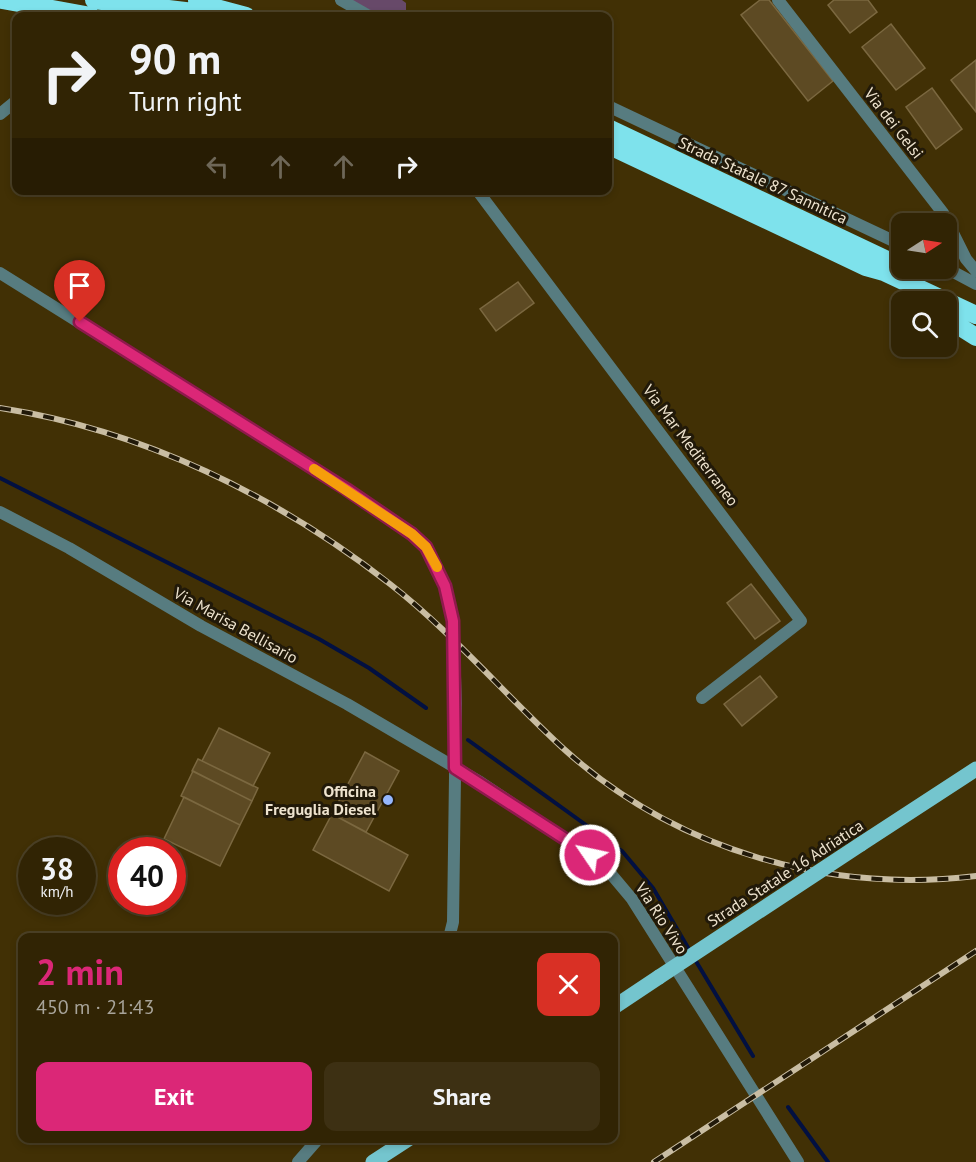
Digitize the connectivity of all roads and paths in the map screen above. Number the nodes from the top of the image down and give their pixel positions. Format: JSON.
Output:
{"nodes":[{"id":1,"x":2,"y":0,"type":"edge"},
{"id":2,"x":94,"y":0,"type":"edge"},
{"id":3,"x":197,"y":0,"type":"edge"},
{"id":4,"x":341,"y":0,"type":"edge"},
{"id":5,"x":778,"y":0,"type":"edge"},
{"id":6,"x":30,"y":11,"type":"edge"},
{"id":7,"x":194,"y":12,"type":"edge"},
{"id":8,"x":231,"y":12,"type":"edge"},
{"id":9,"x":362,"y":12,"type":"edge"},
{"id":10,"x":12,"y":104,"type":"edge"},
{"id":11,"x":612,"y":108,"type":"edge"},
{"id":12,"x":0,"y":114,"type":"edge"},
{"id":13,"x":612,"y":130,"type":"edge"},
{"id":14,"x":612,"y":147,"type":"edge"},
{"id":15,"x":481,"y":195,"type":"edge"},
{"id":16,"x":891,"y":239,"type":"edge"},
{"id":17,"x":891,"y":262,"type":"edge"},
{"id":18,"x":866,"y":267,"type":"junction"},
{"id":19,"x":976,"y":271,"type":"edge"},
{"id":20,"x":0,"y":273,"type":"edge"},
{"id":21,"x":957,"y":274,"type":"edge"},
{"id":22,"x":926,"y":279,"type":"edge"},
{"id":23,"x":976,"y":284,"type":"edge"},
{"id":24,"x":901,"y":291,"type":"edge"},
{"id":25,"x":976,"y":303,"type":"edge"},
{"id":26,"x":976,"y":315,"type":"edge"},
{"id":27,"x":957,"y":325,"type":"edge"},
{"id":28,"x":976,"y":337,"type":"edge"},
{"id":29,"x":0,"y":512,"type":"edge"},
{"id":30,"x":702,"y":698,"type":"dead end"},
{"id":31,"x":455,"y":768,"type":"junction"},
{"id":32,"x":976,"y":769,"type":"edge"},
{"id":33,"x":450,"y":933,"type":"edge"},
{"id":34,"x":618,"y":1004,"type":"edge"},
{"id":35,"x":315,"y":1143,"type":"edge"},
{"id":36,"x":402,"y":1143,"type":"edge"},
{"id":37,"x":298,"y":1162,"type":"edge"},
{"id":38,"x":373,"y":1162,"type":"edge"},
{"id":39,"x":798,"y":1162,"type":"edge"}],
"edges":[{"from":1,"to":6,"type":"highway"},
{"from":2,"to":7,"type":"highway"},
{"from":3,"to":8,"type":"highway"},
{"from":4,"to":9,"type":"street"},
{"from":5,"to":19,"type":"street","name":"Via dei Gelsi"},
{"from":10,"to":12,"type":"street"},
{"from":11,"to":16,"type":"street"},
{"from":13,"to":17,"type":"highway","name":"Strada Statale 87 Sannitica"},
{"from":14,"to":18,"type":"highway","name":"Strada Statale 87 Sannitica"},
{"from":15,"to":30,"type":"street","name":"Via Mar Mediterraneo"},
{"from":18,"to":24,"type":"highway"},
{"from":18,"to":26,"type":"highway"},
{"from":20,"to":31,"type":"street"},
{"from":21,"to":23,"type":"street"},
{"from":22,"to":25,"type":"highway","name":"Strada Statale 87 Sannitica"},
{"from":27,"to":28,"type":"highway"},
{"from":29,"to":31,"type":"street","name":"Via Marisa Bellisario"},
{"from":31,"to":33,"type":"street"},
{"from":31,"to":39,"type":"street","name":"Via Rio Vivo"},
{"from":32,"to":34,"type":"main road","name":"Strada Statale 16 Adriatica","bridge":true},
{"from":35,"to":37,"type":"street"},
{"from":36,"to":38,"type":"main road"}]}
